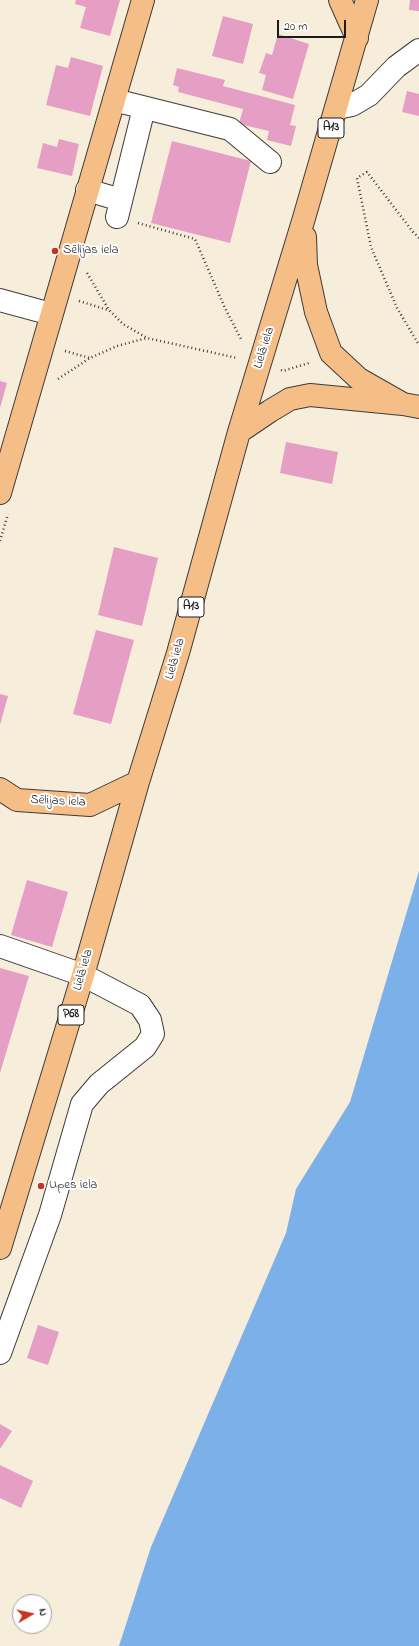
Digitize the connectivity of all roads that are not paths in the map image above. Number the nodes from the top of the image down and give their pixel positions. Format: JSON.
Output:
{"nodes":[{"id":1,"x":143,"y":0,"type":"edge"},
{"id":2,"x":340,"y":0,"type":"edge"},
{"id":3,"x":368,"y":0,"type":"edge"},
{"id":4,"x":358,"y":38,"type":"junction"},
{"id":5,"x":419,"y":50,"type":"edge"},
{"id":6,"x":114,"y":100,"type":"junction"},
{"id":7,"x":144,"y":108,"type":"junction"},
{"id":8,"x":336,"y":108,"type":"junction"},
{"id":9,"x":270,"y":162,"type":"dead end"},
{"id":10,"x":87,"y":190,"type":"junction"},
{"id":11,"x":304,"y":218,"type":"junction"},
{"id":12,"x":0,"y":300,"type":"edge"},
{"id":13,"x":51,"y":314,"type":"junction"},
{"id":14,"x":411,"y":405,"type":"edge"},
{"id":15,"x":239,"y":432,"type":"junction"},
{"id":16,"x":0,"y":493,"type":"edge"},
{"id":17,"x":138,"y":782,"type":"junction"},
{"id":18,"x":0,"y":789,"type":"edge"},
{"id":19,"x":0,"y":946,"type":"edge"},
{"id":20,"x":83,"y":975,"type":"junction"},
{"id":21,"x":0,"y":1248,"type":"edge"},
{"id":22,"x":0,"y":1353,"type":"edge"}],
"edges":[{"from":1,"to":6,"type":"main road"},
{"from":2,"to":4,"type":"main road"},
{"from":3,"to":4,"type":"main road","name":"Lielā iela","number":"A13"},
{"from":4,"to":8,"type":"main road","name":"Lielā iela","number":"A13"},
{"from":5,"to":8,"type":"street"},
{"from":6,"to":7,"type":"street"},
{"from":6,"to":10,"type":"main road"},
{"from":7,"to":9,"type":"street"},
{"from":7,"to":10,"type":"street"},
{"from":8,"to":11,"type":"main road","name":"Lielā iela","number":"A13"},
{"from":10,"to":13,"type":"main road"},
{"from":11,"to":14,"type":"main road","number":"A13"},
{"from":11,"to":15,"type":"main road","name":"Lielā iela"},
{"from":12,"to":13,"type":"street"},
{"from":13,"to":16,"type":"main road"},
{"from":14,"to":15,"type":"main road","number":"A13"},
{"from":15,"to":17,"type":"main road","name":"Lielā iela","number":"A13"},
{"from":17,"to":18,"type":"main road","name":"Sēlijas iela"},
{"from":17,"to":20,"type":"main road","name":"Lielā iela","number":"P68"},
{"from":19,"to":20,"type":"street"},
{"from":20,"to":21,"type":"main road","name":"Lielā iela","number":"P68"},
{"from":20,"to":22,"type":"street"}]}
